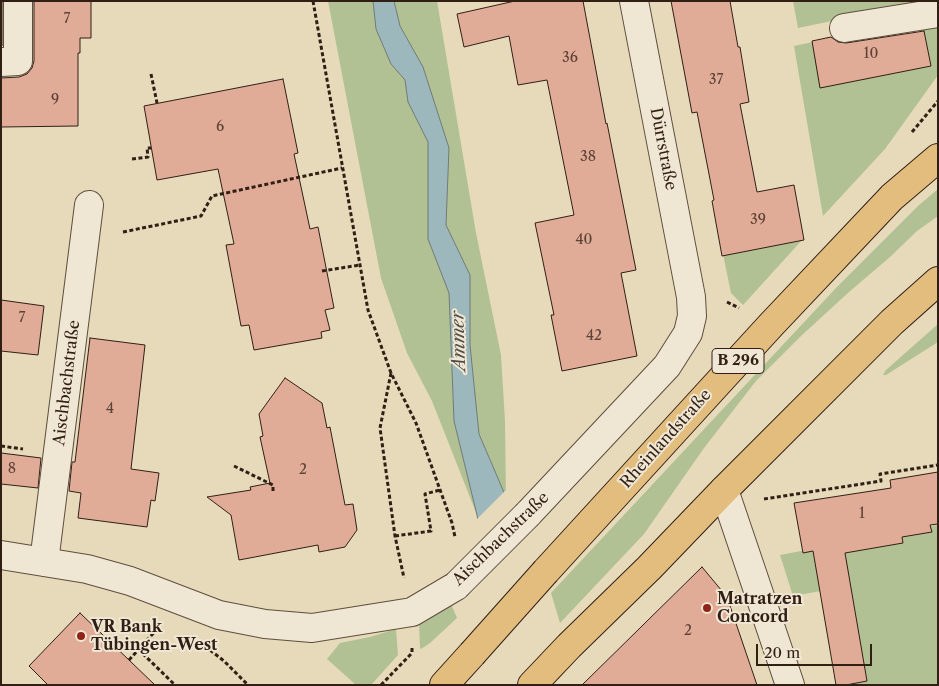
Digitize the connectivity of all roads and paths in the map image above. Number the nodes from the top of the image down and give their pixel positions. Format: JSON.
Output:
{"nodes":[{"id":1,"x":18,"y":1,"type":"edge"},
{"id":2,"x":313,"y":1,"type":"edge"},
{"id":3,"x":634,"y":1,"type":"edge"},
{"id":4,"x":938,"y":13,"type":"edge"},
{"id":5,"x":844,"y":28,"type":"dead end"},
{"id":6,"x":1,"y":62,"type":"edge"},
{"id":7,"x":151,"y":74,"type":"dead end"},
{"id":8,"x":157,"y":103,"type":"dead end"},
{"id":9,"x":152,"y":148,"type":"dead end"},
{"id":10,"x":938,"y":158,"type":"edge"},
{"id":11,"x":132,"y":160,"type":"dead end"},
{"id":12,"x":342,"y":168,"type":"junction"},
{"id":13,"x":89,"y":205,"type":"dead end"},
{"id":14,"x":123,"y":232,"type":"dead end"},
{"id":15,"x":360,"y":265,"type":"junction"},
{"id":16,"x":322,"y":271,"type":"dead end"},
{"id":17,"x":938,"y":282,"type":"edge"},
{"id":18,"x":691,"y":296,"type":"joint"},
{"id":19,"x":390,"y":373,"type":"junction"},
{"id":20,"x":938,"y":465,"type":"edge"},
{"id":21,"x":234,"y":466,"type":"dead end"},
{"id":22,"x":440,"y":490,"type":"junction"},
{"id":23,"x":274,"y":491,"type":"dead end"},
{"id":24,"x":726,"y":498,"type":"junction"},
{"id":25,"x":452,"y":523,"type":"dead end"},
{"id":26,"x":396,"y":536,"type":"junction"},
{"id":27,"x":1,"y":555,"type":"edge"},
{"id":28,"x":44,"y":562,"type":"junction"},
{"id":29,"x":412,"y":612,"type":"junction"},
{"id":30,"x":162,"y":625,"type":"dead end"},
{"id":31,"x":138,"y":650,"type":"junction"},
{"id":32,"x":129,"y":660,"type":"dead end"},
{"id":33,"x":175,"y":685,"type":"edge"},
{"id":34,"x":380,"y":685,"type":"edge"},
{"id":35,"x":444,"y":685,"type":"edge"},
{"id":36,"x":532,"y":685,"type":"edge"},
{"id":37,"x":790,"y":685,"type":"edge"}],
"edges":[{"from":1,"to":6,"type":"street"},
{"from":2,"to":12,"type":"path"},
{"from":3,"to":18,"type":"street","name":"Dürrstraße"},
{"from":4,"to":5,"type":"street"},
{"from":7,"to":8,"type":"path"},
{"from":9,"to":11,"type":"path"},
{"from":10,"to":35,"type":"main road","name":"Rheinlandstraße","number":"B 296","bridge":true},
{"from":12,"to":14,"type":"path"},
{"from":12,"to":15,"type":"path"},
{"from":13,"to":28,"type":"street","name":"Aischbachstraße"},
{"from":15,"to":16,"type":"path"},
{"from":15,"to":19,"type":"path"},
{"from":17,"to":24,"type":"main road"},
{"from":18,"to":29,"type":"street","name":"Aischbachstraße","bridge":true},
{"from":19,"to":22,"type":"path"},
{"from":19,"to":26,"type":"path"},
{"from":20,"to":24,"type":"path"},
{"from":21,"to":23,"type":"path"},
{"from":22,"to":25,"type":"path"},
{"from":22,"to":26,"type":"path"},
{"from":24,"to":36,"type":"main road"},
{"from":24,"to":37,"type":"street"},
{"from":26,"to":29,"type":"path"},
{"from":27,"to":28,"type":"street","name":"Aischbachstraße"},
{"from":28,"to":29,"type":"street","name":"Aischbachstraße"},
{"from":29,"to":34,"type":"path"},
{"from":30,"to":31,"type":"path"},
{"from":31,"to":32,"type":"path"},
{"from":31,"to":33,"type":"path"}]}
